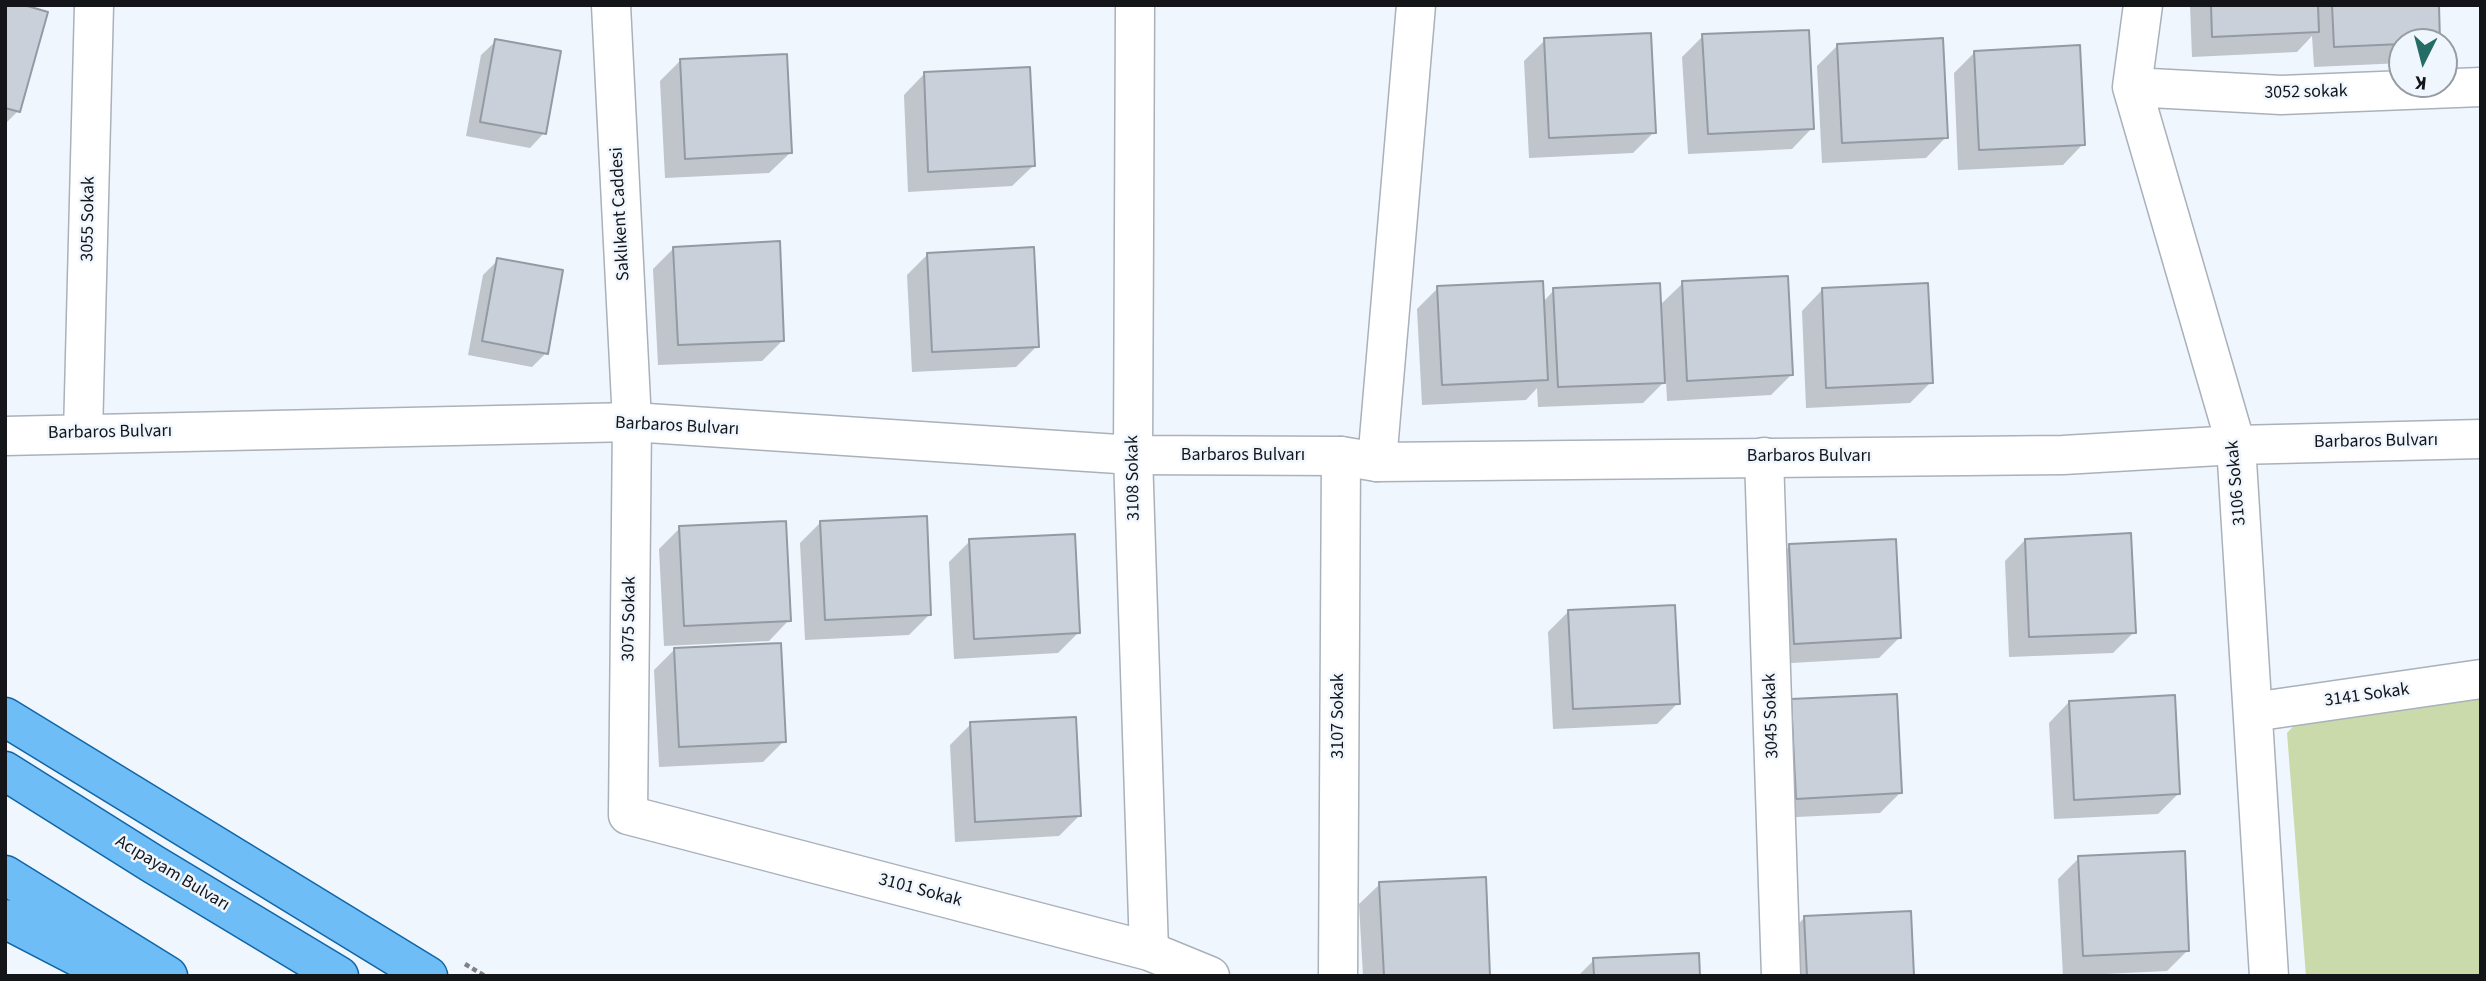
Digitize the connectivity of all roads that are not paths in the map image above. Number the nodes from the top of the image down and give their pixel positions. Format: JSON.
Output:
{"nodes":[{"id":1,"x":94,"y":5,"type":"edge"},
{"id":2,"x":611,"y":5,"type":"edge"},
{"id":3,"x":1135,"y":5,"type":"edge"},
{"id":4,"x":1416,"y":5,"type":"edge"},
{"id":5,"x":2143,"y":5,"type":"edge"},
{"id":6,"x":2132,"y":87,"type":"junction"},
{"id":7,"x":2481,"y":87,"type":"edge"},
{"id":8,"x":632,"y":422,"type":"junction"},
{"id":9,"x":83,"y":434,"type":"junction"},
{"id":10,"x":5,"y":436,"type":"edge"},
{"id":11,"x":2481,"y":439,"type":"edge"},
{"id":12,"x":2236,"y":445,"type":"junction"},
{"id":13,"x":1133,"y":455,"type":"junction"},
{"id":14,"x":1764,"y":457,"type":"junction"},
{"id":15,"x":1359,"y":459,"type":"junction"},
{"id":16,"x":2481,"y":679,"type":"edge"},
{"id":17,"x":2253,"y":712,"type":"junction"},
{"id":18,"x":5,"y":717,"type":"edge"},
{"id":19,"x":5,"y":771,"type":"edge"},
{"id":20,"x":628,"y":815,"type":"joint"},
{"id":21,"x":5,"y":875,"type":"edge"},
{"id":22,"x":5,"y":919,"type":"edge"},
{"id":23,"x":1149,"y":951,"type":"junction"},
{"id":24,"x":115,"y":976,"type":"edge"},
{"id":25,"x":168,"y":976,"type":"edge"},
{"id":26,"x":340,"y":976,"type":"edge"},
{"id":27,"x":428,"y":976,"type":"edge"},
{"id":28,"x":1210,"y":976,"type":"edge"},
{"id":29,"x":1338,"y":976,"type":"edge"},
{"id":30,"x":1781,"y":976,"type":"edge"},
{"id":31,"x":2269,"y":976,"type":"edge"}],
"edges":[{"from":1,"to":9,"type":"street","name":"3055 Sokak"},
{"from":2,"to":8,"type":"street","name":"Saklıkent Caddesi"},
{"from":3,"to":13,"type":"street","name":"3108 Sokak"},
{"from":4,"to":15,"type":"street","name":"3107 Sokak"},
{"from":5,"to":6,"type":"street","name":"3106 Sokak"},
{"from":6,"to":7,"type":"street","name":"3052 sokak"},
{"from":6,"to":12,"type":"street","name":"3106 Sokak"},
{"from":8,"to":9,"type":"street","name":"Barbaros Bulvarı"},
{"from":8,"to":13,"type":"street","name":"Barbaros Bulvarı"},
{"from":8,"to":20,"type":"street","name":"3075 Sokak"},
{"from":9,"to":10,"type":"street","name":"Barbaros Bulvarı"},
{"from":11,"to":12,"type":"street","name":"Barbaros Bulvarı"},
{"from":12,"to":14,"type":"street","name":"Barbaros Bulvarı"},
{"from":12,"to":17,"type":"street","name":"3106 Sokak"},
{"from":13,"to":15,"type":"street","name":"Barbaros Bulvarı"},
{"from":13,"to":23,"type":"street","name":"3108 Sokak"},
{"from":14,"to":15,"type":"street","name":"Barbaros Bulvarı"},
{"from":14,"to":30,"type":"street","name":"3045 Sokak"},
{"from":15,"to":29,"type":"street","name":"3107 Sokak"},
{"from":16,"to":17,"type":"street","name":"3141 Sokak"},
{"from":17,"to":31,"type":"street","name":"3106 Sokak"},
{"from":18,"to":27,"type":"main road"},
{"from":19,"to":26,"type":"main road","name":"Acıpayam Bulvarı"},
{"from":20,"to":23,"type":"street","name":"3101 Sokak"},
{"from":21,"to":25,"type":"main road"},
{"from":22,"to":24,"type":"main road"},
{"from":23,"to":28,"type":"street","name":"3101 Sokak"}]}
